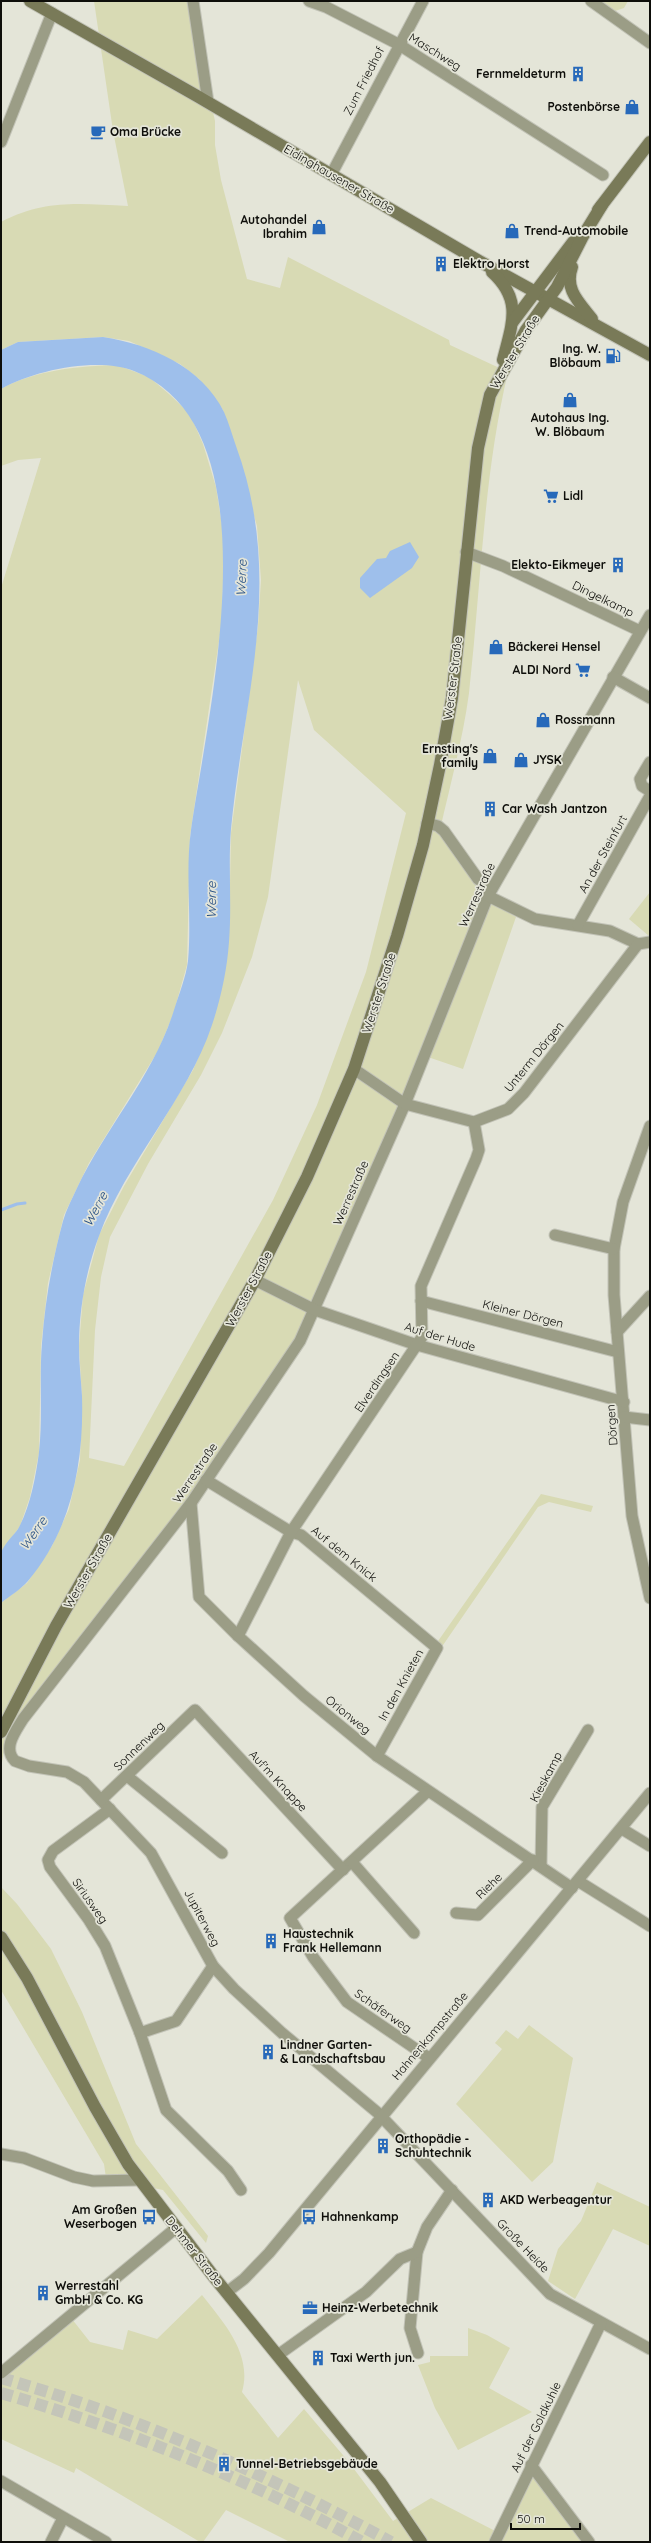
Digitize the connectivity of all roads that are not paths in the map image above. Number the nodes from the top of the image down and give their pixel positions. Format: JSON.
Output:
{"nodes":[{"id":1,"x":30,"y":1,"type":"edge"},
{"id":2,"x":193,"y":1,"type":"edge"},
{"id":3,"x":309,"y":1,"type":"edge"},
{"id":4,"x":423,"y":1,"type":"edge"},
{"id":5,"x":591,"y":1,"type":"edge"},
{"id":6,"x":328,"y":4,"type":"edge"},
{"id":7,"x":52,"y":13,"type":"junction"},
{"id":8,"x":650,"y":43,"type":"edge"},
{"id":9,"x":398,"y":44,"type":"junction"},
{"id":10,"x":203,"y":99,"type":"junction"},
{"id":11,"x":1,"y":141,"type":"edge"},
{"id":12,"x":650,"y":142,"type":"edge"},
{"id":13,"x":331,"y":175,"type":"junction"},
{"id":14,"x":603,"y":175,"type":"dead end"},
{"id":15,"x":602,"y":205,"type":"junction"},
{"id":16,"x":583,"y":236,"type":"junction"},
{"id":17,"x":479,"y":261,"type":"junction"},
{"id":18,"x":536,"y":291,"type":"junction"},
{"id":19,"x":549,"y":298,"type":"junction"},
{"id":20,"x":512,"y":323,"type":"junction"},
{"id":21,"x":595,"y":323,"type":"junction"},
{"id":22,"x":650,"y":355,"type":"edge"},
{"id":23,"x":498,"y":378,"type":"junction"},
{"id":24,"x":466,"y":552,"type":"junction"},
{"id":25,"x":650,"y":617,"type":"edge"},
{"id":26,"x":640,"y":632,"type":"junction"},
{"id":27,"x":613,"y":677,"type":"junction"},
{"id":28,"x":650,"y":698,"type":"edge"},
{"id":29,"x":650,"y":762,"type":"edge"},
{"id":30,"x":650,"y":791,"type":"edge"},
{"id":31,"x":650,"y":796,"type":"edge"},
{"id":32,"x":428,"y":823,"type":"junction"},
{"id":33,"x":490,"y":893,"type":"junction"},
{"id":34,"x":578,"y":925,"type":"junction"},
{"id":35,"x":650,"y":942,"type":"edge"},
{"id":36,"x":638,"y":944,"type":"junction"},
{"id":37,"x":354,"y":1069,"type":"junction"},
{"id":38,"x":405,"y":1104,"type":"junction"},
{"id":39,"x":474,"y":1122,"type":"junction"},
{"id":40,"x":650,"y":1126,"type":"edge"},
{"id":41,"x":555,"y":1235,"type":"dead end"},
{"id":42,"x":614,"y":1249,"type":"junction"},
{"id":43,"x":255,"y":1280,"type":"junction"},
{"id":44,"x":650,"y":1296,"type":"edge"},
{"id":45,"x":421,"y":1301,"type":"junction"},
{"id":46,"x":315,"y":1310,"type":"junction"},
{"id":47,"x":617,"y":1332,"type":"junction"},
{"id":48,"x":417,"y":1345,"type":"junction"},
{"id":49,"x":618,"y":1352,"type":"junction"},
{"id":50,"x":624,"y":1402,"type":"junction"},
{"id":51,"x":624,"y":1417,"type":"junction"},
{"id":52,"x":650,"y":1420,"type":"edge"},
{"id":53,"x":206,"y":1480,"type":"junction"},
{"id":54,"x":191,"y":1503,"type":"junction"},
{"id":55,"x":292,"y":1532,"type":"junction"},
{"id":56,"x":650,"y":1598,"type":"edge"},
{"id":57,"x":238,"y":1636,"type":"junction"},
{"id":58,"x":437,"y":1648,"type":"joint"},
{"id":59,"x":195,"y":1710,"type":"joint"},
{"id":60,"x":588,"y":1730,"type":"dead end"},
{"id":61,"x":1,"y":1732,"type":"edge"},
{"id":62,"x":10,"y":1743,"type":"joint"},
{"id":63,"x":377,"y":1756,"type":"junction"},
{"id":64,"x":127,"y":1776,"type":"junction"},
{"id":65,"x":427,"y":1792,"type":"junction"},
{"id":66,"x":650,"y":1793,"type":"edge"},
{"id":67,"x":101,"y":1800,"type":"junction"},
{"id":68,"x":110,"y":1809,"type":"junction"},
{"id":69,"x":622,"y":1829,"type":"junction"},
{"id":70,"x":650,"y":1846,"type":"edge"},
{"id":71,"x":222,"y":1853,"type":"dead end"},
{"id":72,"x":352,"y":1862,"type":"junction"},
{"id":73,"x":537,"y":1863,"type":"junction"},
{"id":74,"x":343,"y":1870,"type":"junction"},
{"id":75,"x":575,"y":1884,"type":"junction"},
{"id":76,"x":456,"y":1913,"type":"dead end"},
{"id":77,"x":650,"y":1926,"type":"edge"},
{"id":78,"x":414,"y":1932,"type":"dead end"},
{"id":79,"x":1,"y":1937,"type":"edge"},
{"id":80,"x":213,"y":1966,"type":"junction"},
{"id":81,"x":140,"y":2033,"type":"junction"},
{"id":82,"x":429,"y":2058,"type":"junction"},
{"id":83,"x":381,"y":2117,"type":"junction"},
{"id":84,"x":1,"y":2154,"type":"edge"},
{"id":85,"x":140,"y":2180,"type":"junction"},
{"id":86,"x":241,"y":2190,"type":"dead end"},
{"id":87,"x":452,"y":2190,"type":"junction"},
{"id":88,"x":176,"y":2228,"type":"junction"},
{"id":89,"x":417,"y":2252,"type":"junction"},
{"id":90,"x":227,"y":2292,"type":"junction"},
{"id":91,"x":601,"y":2323,"type":"junction"},
{"id":92,"x":650,"y":2350,"type":"edge"},
{"id":93,"x":418,"y":2353,"type":"dead end"},
{"id":94,"x":278,"y":2354,"type":"junction"},
{"id":95,"x":1,"y":2373,"type":"edge"},
{"id":96,"x":531,"y":2465,"type":"junction"},
{"id":97,"x":1,"y":2481,"type":"edge"},
{"id":98,"x":63,"y":2518,"type":"junction"},
{"id":99,"x":50,"y":2542,"type":"edge"},
{"id":100,"x":106,"y":2542,"type":"edge"},
{"id":101,"x":421,"y":2542,"type":"edge"},
{"id":102,"x":495,"y":2542,"type":"edge"},
{"id":103,"x":589,"y":2542,"type":"edge"}],
"edges":[{"from":1,"to":7,"type":"main road","name":"Eidinghausener Straße"},
{"from":2,"to":10,"type":"street"},
{"from":3,"to":6,"type":"street","name":"Maschweg"},
{"from":4,"to":9,"type":"street","name":"Zum Friedhof"},
{"from":5,"to":8,"type":"street"},
{"from":6,"to":9,"type":"street","name":"Maschweg"},
{"from":7,"to":10,"type":"main road","name":"Eidinghausener Straße"},
{"from":7,"to":11,"type":"street"},
{"from":9,"to":13,"type":"street","name":"Zum Friedhof"},
{"from":9,"to":14,"type":"street","name":"Maschweg"},
{"from":10,"to":13,"type":"main road","name":"Eidinghausener Straße"},
{"from":12,"to":15,"type":"main road","name":"Werster Straße"},
{"from":13,"to":17,"type":"main road","name":"Eidinghausener Straße"},
{"from":15,"to":16,"type":"main road","name":"Werster Straße"},
{"from":15,"to":18,"type":"main road","name":"Werster Straße"},
{"from":16,"to":19,"type":"main road","name":"Werster Straße"},
{"from":16,"to":21,"type":"main road"},
{"from":17,"to":18,"type":"main road","name":"Eidinghausener Straße"},
{"from":17,"to":20,"type":"main road"},
{"from":18,"to":19,"type":"main road","name":"Eidinghausener Straße"},
{"from":18,"to":20,"type":"main road","name":"Werster Straße"},
{"from":19,"to":21,"type":"main road","name":"Eidinghausener Straße"},
{"from":19,"to":23,"type":"main road","name":"Werster Straße"},
{"from":20,"to":23,"type":"main road"},
{"from":21,"to":22,"type":"main road","name":"Eidinghausener Straße"},
{"from":23,"to":24,"type":"main road","name":"Werster Straße"},
{"from":24,"to":26,"type":"street","name":"Dingelkamp"},
{"from":24,"to":32,"type":"main road","name":"Werster Straße"},
{"from":25,"to":26,"type":"street","name":"Werrestraße"},
{"from":26,"to":27,"type":"street","name":"Werrestraße"},
{"from":27,"to":28,"type":"street"},
{"from":27,"to":33,"type":"street","name":"Werrestraße"},
{"from":29,"to":30,"type":"street"},
{"from":31,"to":34,"type":"street","name":"An der Steinfurt"},
{"from":32,"to":33,"type":"street"},
{"from":32,"to":37,"type":"main road","name":"Werster Straße"},
{"from":33,"to":34,"type":"street"},
{"from":33,"to":38,"type":"street","name":"Werrestraße"},
{"from":34,"to":36,"type":"street"},
{"from":35,"to":36,"type":"street"},
{"from":36,"to":39,"type":"street","name":"Unterm Dörgen"},
{"from":37,"to":38,"type":"street"},
{"from":37,"to":43,"type":"main road","name":"Werster Straße"},
{"from":38,"to":39,"type":"street"},
{"from":38,"to":46,"type":"street","name":"Werrestraße"},
{"from":39,"to":45,"type":"street","name":"Elverdingsen"},
{"from":40,"to":42,"type":"street","name":"Dörgen"},
{"from":41,"to":42,"type":"street"},
{"from":42,"to":47,"type":"street","name":"Dörgen"},
{"from":43,"to":46,"type":"street","name":"Auf der Hude"},
{"from":43,"to":61,"type":"main road","name":"Werster Straße"},
{"from":44,"to":47,"type":"street"},
{"from":45,"to":48,"type":"street","name":"Elverdingsen"},
{"from":45,"to":49,"type":"street","name":"Kleiner Dörgen"},
{"from":46,"to":48,"type":"street","name":"Auf der Hude"},
{"from":46,"to":53,"type":"street","name":"Werrestraße"},
{"from":47,"to":49,"type":"street","name":"Dörgen"},
{"from":48,"to":50,"type":"street","name":"Auf der Hude"},
{"from":48,"to":55,"type":"street","name":"Elverdingsen"},
{"from":49,"to":50,"type":"street","name":"Dörgen"},
{"from":50,"to":51,"type":"street","name":"Dörgen"},
{"from":51,"to":52,"type":"street"},
{"from":51,"to":56,"type":"street","name":"Dörgen"},
{"from":53,"to":54,"type":"street","name":"Werrestraße"},
{"from":53,"to":55,"type":"street","name":"Auf dem Knick"},
{"from":54,"to":57,"type":"street","name":"Orionweg"},
{"from":54,"to":62,"type":"street","name":"Werrestraße"},
{"from":55,"to":57,"type":"street","name":"Elverdingsen"},
{"from":55,"to":58,"type":"street","name":"Auf dem Knick"},
{"from":57,"to":63,"type":"street","name":"Orionweg"},
{"from":58,"to":63,"type":"street","name":"In den Knieten"},
{"from":59,"to":64,"type":"street","name":"Sonnenweg"},
{"from":59,"to":74,"type":"street","name":"Auf'm Knappe"},
{"from":60,"to":73,"type":"street","name":"Kieskamp"},
{"from":62,"to":67,"type":"street","name":"Jupiterweg"},
{"from":63,"to":65,"type":"street","name":"Orionweg"},
{"from":64,"to":67,"type":"street","name":"Sonnenweg"},
{"from":64,"to":71,"type":"street"},
{"from":65,"to":72,"type":"street"},
{"from":65,"to":73,"type":"street","name":"Orionweg"},
{"from":66,"to":69,"type":"street","name":"Hahnenkampstraße"},
{"from":67,"to":68,"type":"street","name":"Jupiterweg"},
{"from":68,"to":80,"type":"street","name":"Jupiterweg"},
{"from":68,"to":81,"type":"street","name":"Siriusweg"},
{"from":69,"to":70,"type":"street"},
{"from":69,"to":75,"type":"street","name":"Hahnenkampstraße"},
{"from":72,"to":74,"type":"street"},
{"from":72,"to":78,"type":"street"},
{"from":73,"to":75,"type":"street","name":"Orionweg"},
{"from":73,"to":76,"type":"street","name":"Riehe"},
{"from":74,"to":82,"type":"street","name":"Schäferweg"},
{"from":75,"to":77,"type":"street","name":"Orionweg"},
{"from":75,"to":82,"type":"street","name":"Hahnenkampstraße"},
{"from":79,"to":85,"type":"main road","name":"Dehmer Straße"},
{"from":80,"to":81,"type":"street"},
{"from":80,"to":83,"type":"street","name":"Jupiterweg"},
{"from":81,"to":86,"type":"street","name":"Siriusweg"},
{"from":82,"to":83,"type":"street","name":"Hahnenkampstraße"},
{"from":83,"to":87,"type":"street","name":"Große Heide"},
{"from":83,"to":90,"type":"street","name":"Hahnenkampstraße"},
{"from":84,"to":85,"type":"street"},
{"from":85,"to":88,"type":"main road","name":"Dehmer Straße"},
{"from":87,"to":89,"type":"street"},
{"from":87,"to":91,"type":"street","name":"Große Heide"},
{"from":88,"to":90,"type":"main road","name":"Dehmer Straße"},
{"from":88,"to":95,"type":"street"},
{"from":89,"to":93,"type":"street"},
{"from":89,"to":94,"type":"street"},
{"from":90,"to":94,"type":"main road","name":"Dehmer Straße"},
{"from":91,"to":92,"type":"street","name":"Große Heide"},
{"from":91,"to":96,"type":"street","name":"Auf der Goldkuhle"},
{"from":94,"to":101,"type":"main road","name":"Dehmer Straße"},
{"from":96,"to":102,"type":"street","name":"Auf der Goldkuhle"},
{"from":96,"to":103,"type":"street"},
{"from":97,"to":98,"type":"street"},
{"from":98,"to":99,"type":"street"},
{"from":98,"to":100,"type":"street"}]}
